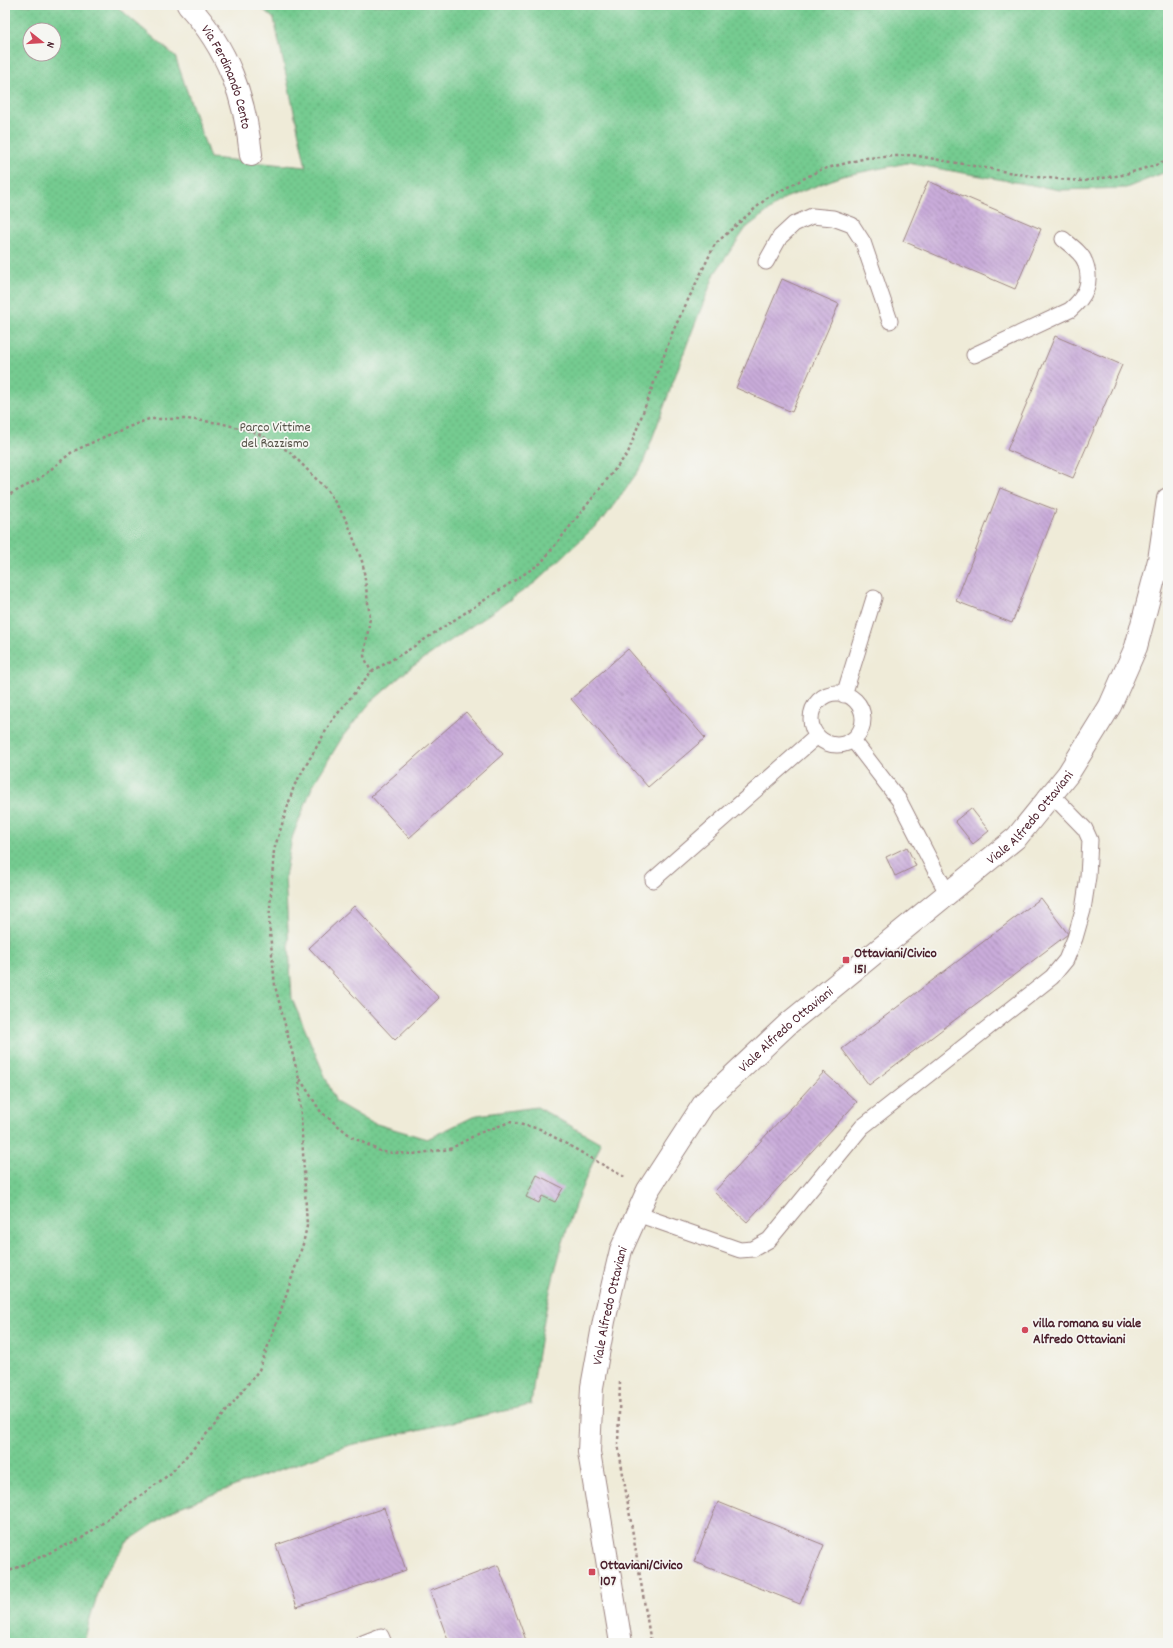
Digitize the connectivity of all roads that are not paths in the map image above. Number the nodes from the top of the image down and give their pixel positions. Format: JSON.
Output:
{"nodes":[{"id":1,"x":188,"y":5,"type":"edge"},
{"id":2,"x":251,"y":155,"type":"dead end"},
{"id":3,"x":1063,"y":239,"type":"dead end"},
{"id":4,"x":766,"y":262,"type":"dead end"},
{"id":5,"x":890,"y":321,"type":"dead end"},
{"id":6,"x":974,"y":355,"type":"dead end"},
{"id":7,"x":1168,"y":499,"type":"edge"},
{"id":8,"x":874,"y":598,"type":"dead end"},
{"id":9,"x":844,"y":695,"type":"junction"},
{"id":10,"x":816,"y":736,"type":"junction"},
{"id":11,"x":853,"y":740,"type":"junction"},
{"id":12,"x":1051,"y":794,"type":"junction"},
{"id":13,"x":653,"y":880,"type":"dead end"},
{"id":14,"x":948,"y":895,"type":"junction"},
{"id":15,"x":637,"y":1214,"type":"junction"},
{"id":16,"x":363,"y":1643,"type":"edge"},
{"id":17,"x":384,"y":1643,"type":"edge"},
{"id":18,"x":622,"y":1643,"type":"edge"}],
"edges":[{"from":1,"to":2,"type":"street","name":"Via Ferdinando Cento"},
{"from":3,"to":6,"type":"lane"},
{"from":4,"to":5,"type":"lane"},
{"from":7,"to":12,"type":"street","name":"Viale Alfredo Ottaviani"},
{"from":8,"to":9,"type":"lane"},
{"from":9,"to":10,"type":"lane"},
{"from":9,"to":11,"type":"lane"},
{"from":10,"to":11,"type":"lane"},
{"from":10,"to":13,"type":"lane"},
{"from":11,"to":14,"type":"lane"},
{"from":12,"to":14,"type":"street","name":"Viale Alfredo Ottaviani"},
{"from":12,"to":15,"type":"lane"},
{"from":14,"to":15,"type":"street","name":"Viale Alfredo Ottaviani"},
{"from":15,"to":18,"type":"street","name":"Viale Alfredo Ottaviani"},
{"from":16,"to":17,"type":"lane"}]}
